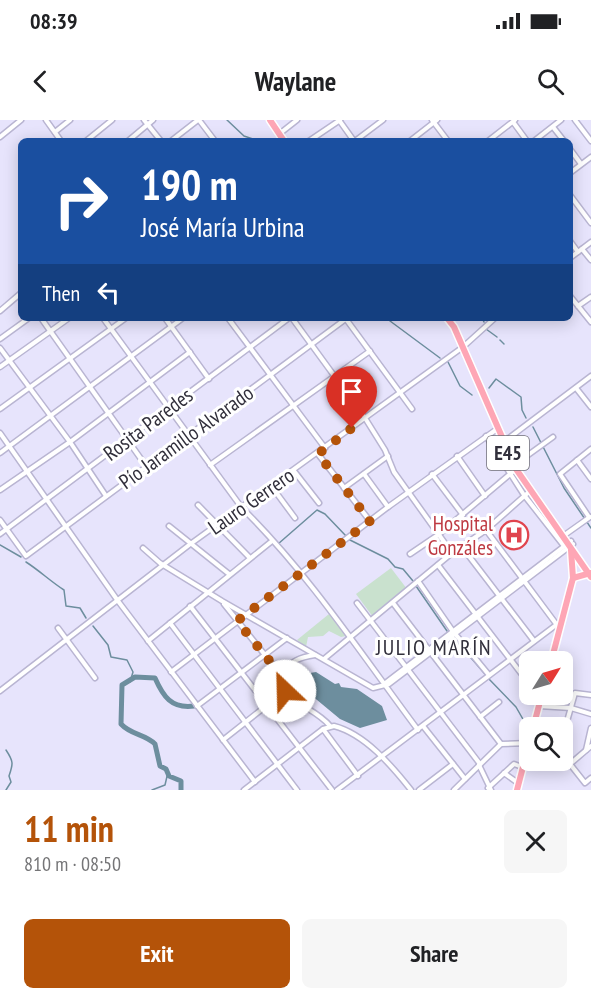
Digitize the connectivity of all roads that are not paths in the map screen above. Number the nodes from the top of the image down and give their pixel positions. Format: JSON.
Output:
{"nodes":[{"id":1,"x":21,"y":120,"type":"edge"},
{"id":2,"x":46,"y":120,"type":"edge"},
{"id":3,"x":70,"y":120,"type":"edge"},
{"id":4,"x":112,"y":120,"type":"edge"},
{"id":5,"x":144,"y":120,"type":"edge"},
{"id":6,"x":153,"y":120,"type":"edge"},
{"id":7,"x":198,"y":120,"type":"edge"},
{"id":8,"x":270,"y":120,"type":"edge"},
{"id":9,"x":275,"y":120,"type":"edge"},
{"id":10,"x":297,"y":120,"type":"edge"},
{"id":11,"x":339,"y":120,"type":"edge"},
{"id":12,"x":383,"y":120,"type":"edge"},
{"id":13,"x":561,"y":120,"type":"edge"},
{"id":14,"x":575,"y":120,"type":"edge"},
{"id":15,"x":434,"y":121,"type":"edge"},
{"id":16,"x":514,"y":121,"type":"edge"},
{"id":17,"x":148,"y":124,"type":"junction"},
{"id":18,"x":553,"y":127,"type":"junction"},
{"id":19,"x":283,"y":131,"type":"junction"},
{"id":20,"x":55,"y":132,"type":"junction"},
{"id":21,"x":0,"y":136,"type":"edge"},
{"id":22,"x":60,"y":138,"type":"edge"},
{"id":23,"x":90,"y":138,"type":"edge"},
{"id":24,"x":132,"y":138,"type":"edge"},
{"id":25,"x":159,"y":138,"type":"edge"},
{"id":26,"x":175,"y":138,"type":"edge"},
{"id":27,"x":212,"y":138,"type":"edge"},
{"id":28,"x":282,"y":138,"type":"edge"},
{"id":29,"x":287,"y":138,"type":"edge"},
{"id":30,"x":313,"y":138,"type":"edge"},
{"id":31,"x":352,"y":138,"type":"edge"},
{"id":32,"x":358,"y":138,"type":"edge"},
{"id":33,"x":414,"y":138,"type":"edge"},
{"id":34,"x":446,"y":138,"type":"edge"},
{"id":35,"x":492,"y":138,"type":"edge"},
{"id":36,"x":525,"y":138,"type":"edge"},
{"id":37,"x":538,"y":138,"type":"edge"},
{"id":38,"x":562,"y":138,"type":"edge"},
{"id":39,"x":591,"y":141,"type":"edge"},
{"id":40,"x":573,"y":153,"type":"edge"},
{"id":41,"x":591,"y":157,"type":"edge"},
{"id":42,"x":581,"y":164,"type":"junction"},
{"id":43,"x":573,"y":171,"type":"edge"},
{"id":44,"x":573,"y":199,"type":"edge"},
{"id":45,"x":591,"y":223,"type":"edge"},
{"id":46,"x":591,"y":242,"type":"edge"},
{"id":47,"x":573,"y":244,"type":"edge"},
{"id":48,"x":580,"y":251,"type":"junction"},
{"id":49,"x":573,"y":256,"type":"edge"},
{"id":50,"x":591,"y":260,"type":"edge"},
{"id":51,"x":18,"y":296,"type":"edge"},
{"id":52,"x":591,"y":297,"type":"edge"},
{"id":53,"x":573,"y":300,"type":"edge"},
{"id":54,"x":578,"y":306,"type":"junction"},
{"id":55,"x":0,"y":311,"type":"edge"},
{"id":56,"x":24,"y":321,"type":"edge"},
{"id":57,"x":43,"y":321,"type":"edge"},
{"id":58,"x":65,"y":321,"type":"edge"},
{"id":59,"x":105,"y":321,"type":"edge"},
{"id":60,"x":122,"y":321,"type":"edge"},
{"id":61,"x":167,"y":321,"type":"edge"},
{"id":62,"x":179,"y":321,"type":"edge"},
{"id":63,"x":232,"y":321,"type":"edge"},
{"id":64,"x":286,"y":321,"type":"edge"},
{"id":65,"x":293,"y":321,"type":"edge"},
{"id":66,"x":342,"y":321,"type":"edge"},
{"id":67,"x":348,"y":321,"type":"edge"},
{"id":68,"x":449,"y":321,"type":"edge"},
{"id":69,"x":453,"y":321,"type":"edge"},
{"id":70,"x":492,"y":321,"type":"edge"},
{"id":71,"x":591,"y":322,"type":"edge"},
{"id":72,"x":171,"y":327,"type":"junction"},
{"id":73,"x":111,"y":329,"type":"junction"},
{"id":74,"x":52,"y":332,"type":"junction"},
{"id":75,"x":0,"y":339,"type":"edge"},
{"id":76,"x":312,"y":343,"type":"junction"},
{"id":77,"x":465,"y":345,"type":"junction"},
{"id":78,"x":250,"y":347,"type":"junction"},
{"id":79,"x":0,"y":348,"type":"edge"},
{"id":80,"x":370,"y":351,"type":"junction"},
{"id":81,"x":190,"y":352,"type":"junction"},
{"id":82,"x":131,"y":356,"type":"junction"},
{"id":83,"x":71,"y":358,"type":"junction"},
{"id":84,"x":10,"y":361,"type":"junction"},
{"id":85,"x":0,"y":368,"type":"edge"},
{"id":86,"x":270,"y":375,"type":"junction"},
{"id":87,"x":336,"y":376,"type":"junction"},
{"id":88,"x":591,"y":376,"type":"edge"},
{"id":89,"x":209,"y":379,"type":"junction"},
{"id":90,"x":149,"y":382,"type":"junction"},
{"id":91,"x":91,"y":386,"type":"junction"},
{"id":92,"x":29,"y":388,"type":"junction"},
{"id":93,"x":576,"y":388,"type":"junction"},
{"id":94,"x":400,"y":393,"type":"junction"},
{"id":95,"x":294,"y":406,"type":"junction"},
{"id":96,"x":591,"y":407,"type":"edge"},
{"id":97,"x":0,"y":409,"type":"edge"},
{"id":98,"x":169,"y":409,"type":"junction"},
{"id":99,"x":412,"y":409,"type":"dead end"},
{"id":100,"x":110,"y":411,"type":"junction"},
{"id":101,"x":51,"y":417,"type":"junction"},
{"id":102,"x":365,"y":418,"type":"junction"},
{"id":103,"x":497,"y":429,"type":"junction"},
{"id":104,"x":0,"y":434,"type":"edge"},
{"id":105,"x":189,"y":435,"type":"junction"},
{"id":106,"x":486,"y":436,"type":"junction"},
{"id":107,"x":553,"y":437,"type":"dead end"},
{"id":108,"x":129,"y":438,"type":"junction"},
{"id":109,"x":506,"y":441,"type":"junction"},
{"id":110,"x":70,"y":442,"type":"junction"},
{"id":111,"x":10,"y":446,"type":"junction"},
{"id":112,"x":326,"y":448,"type":"junction"},
{"id":113,"x":591,"y":449,"type":"edge"},
{"id":114,"x":0,"y":453,"type":"edge"},
{"id":115,"x":318,"y":454,"type":"junction"},
{"id":116,"x":388,"y":456,"type":"junction"},
{"id":117,"x":457,"y":456,"type":"junction"},
{"id":118,"x":577,"y":460,"type":"junction"},
{"id":119,"x":210,"y":465,"type":"junction"},
{"id":120,"x":146,"y":466,"type":"junction"},
{"id":121,"x":516,"y":466,"type":"junction"},
{"id":122,"x":88,"y":469,"type":"junction"},
{"id":123,"x":28,"y":471,"type":"junction"},
{"id":124,"x":294,"y":471,"type":"junction"},
{"id":125,"x":364,"y":474,"type":"junction"},
{"id":126,"x":432,"y":474,"type":"junction"},
{"id":127,"x":510,"y":474,"type":"junction"},
{"id":128,"x":591,"y":479,"type":"edge"},
{"id":129,"x":272,"y":487,"type":"junction"},
{"id":130,"x":344,"y":488,"type":"junction"},
{"id":131,"x":0,"y":490,"type":"edge"},
{"id":132,"x":408,"y":493,"type":"junction"},
{"id":133,"x":527,"y":493,"type":"junction"},
{"id":134,"x":106,"y":496,"type":"junction"},
{"id":135,"x":485,"y":496,"type":"junction"},
{"id":136,"x":47,"y":498,"type":"junction"},
{"id":137,"x":319,"y":503,"type":"dead end"},
{"id":138,"x":198,"y":505,"type":"dead end"},
{"id":139,"x":388,"y":507,"type":"junction"},
{"id":140,"x":242,"y":508,"type":"junction"},
{"id":141,"x":463,"y":515,"type":"junction"},
{"id":142,"x":590,"y":517,"type":"edge"},
{"id":143,"x":295,"y":518,"type":"dead end"},
{"id":144,"x":0,"y":520,"type":"edge"},
{"id":145,"x":370,"y":521,"type":"junction"},
{"id":146,"x":67,"y":525,"type":"junction"},
{"id":147,"x":218,"y":525,"type":"junction"},
{"id":148,"x":169,"y":526,"type":"dead end"},
{"id":149,"x":6,"y":529,"type":"junction"},
{"id":150,"x":486,"y":530,"type":"junction"},
{"id":151,"x":0,"y":534,"type":"edge"},
{"id":152,"x":566,"y":534,"type":"junction"},
{"id":153,"x":438,"y":535,"type":"junction"},
{"id":154,"x":272,"y":541,"type":"junction"},
{"id":155,"x":569,"y":544,"type":"junction"},
{"id":156,"x":189,"y":545,"type":"junction"},
{"id":157,"x":462,"y":547,"type":"junction"},
{"id":158,"x":143,"y":548,"type":"dead end"},
{"id":159,"x":452,"y":553,"type":"junction"},
{"id":160,"x":410,"y":554,"type":"dead end"},
{"id":161,"x":251,"y":558,"type":"junction"},
{"id":162,"x":164,"y":565,"type":"junction"},
{"id":163,"x":438,"y":565,"type":"junction"},
{"id":164,"x":300,"y":573,"type":"junction"},
{"id":165,"x":591,"y":573,"type":"edge"},
{"id":166,"x":229,"y":574,"type":"junction"},
{"id":167,"x":573,"y":578,"type":"junction"},
{"id":168,"x":522,"y":580,"type":"junction"},
{"id":169,"x":418,"y":581,"type":"junction"},
{"id":170,"x":208,"y":592,"type":"junction"},
{"id":171,"x":499,"y":597,"type":"junction"},
{"id":172,"x":118,"y":601,"type":"junction"},
{"id":173,"x":222,"y":601,"type":"junction"},
{"id":174,"x":357,"y":603,"type":"dead end"},
{"id":175,"x":393,"y":603,"type":"junction"},
{"id":176,"x":190,"y":606,"type":"junction"},
{"id":177,"x":246,"y":614,"type":"junction"},
{"id":178,"x":475,"y":615,"type":"junction"},
{"id":179,"x":372,"y":620,"type":"junction"},
{"id":180,"x":237,"y":621,"type":"junction"},
{"id":181,"x":171,"y":623,"type":"junction"},
{"id":182,"x":558,"y":626,"type":"junction"},
{"id":183,"x":58,"y":628,"type":"dead end"},
{"id":184,"x":453,"y":632,"type":"junction"},
{"id":185,"x":215,"y":638,"type":"junction"},
{"id":186,"x":287,"y":638,"type":"junction"},
{"id":187,"x":349,"y":638,"type":"junction"},
{"id":188,"x":67,"y":640,"type":"junction"},
{"id":189,"x":148,"y":641,"type":"junction"},
{"id":190,"x":534,"y":641,"type":"junction"},
{"id":191,"x":430,"y":650,"type":"junction"},
{"id":192,"x":553,"y":651,"type":"edge"},
{"id":193,"x":194,"y":654,"type":"junction"},
{"id":194,"x":266,"y":655,"type":"junction"},
{"id":195,"x":316,"y":655,"type":"junction"},
{"id":196,"x":324,"y":659,"type":"junction"},
{"id":197,"x":510,"y":660,"type":"junction"},
{"id":198,"x":407,"y":667,"type":"junction"},
{"id":199,"x":519,"y":671,"type":"edge"},
{"id":200,"x":171,"y":672,"type":"junction"},
{"id":201,"x":241,"y":672,"type":"junction"},
{"id":202,"x":281,"y":675,"type":"junction"},
{"id":203,"x":489,"y":675,"type":"junction"},
{"id":204,"x":95,"y":678,"type":"dead end"},
{"id":205,"x":384,"y":684,"type":"junction"},
{"id":206,"x":220,"y":688,"type":"junction"},
{"id":207,"x":285,"y":691,"type":"junction"},
{"id":208,"x":0,"y":692,"type":"edge"},
{"id":209,"x":464,"y":694,"type":"junction"},
{"id":210,"x":591,"y":695,"type":"edge"},
{"id":211,"x":499,"y":702,"type":"dead end"},
{"id":212,"x":268,"y":705,"type":"junction"},
{"id":213,"x":560,"y":705,"type":"edge"},
{"id":214,"x":197,"y":706,"type":"junction"},
{"id":215,"x":571,"y":708,"type":"junction"},
{"id":216,"x":441,"y":713,"type":"junction"},
{"id":217,"x":591,"y":714,"type":"edge"},
{"id":218,"x":480,"y":717,"type":"junction"},
{"id":219,"x":568,"y":717,"type":"edge"},
{"id":220,"x":245,"y":723,"type":"junction"},
{"id":221,"x":332,"y":726,"type":"junction"},
{"id":222,"x":423,"y":726,"type":"junction"},
{"id":223,"x":591,"y":728,"type":"edge"},
{"id":224,"x":323,"y":729,"type":"junction"},
{"id":225,"x":418,"y":730,"type":"junction"},
{"id":226,"x":223,"y":740,"type":"junction"},
{"id":227,"x":519,"y":743,"type":"edge"},
{"id":228,"x":501,"y":744,"type":"junction"},
{"id":229,"x":591,"y":746,"type":"edge"},
{"id":230,"x":299,"y":747,"type":"junction"},
{"id":231,"x":586,"y":750,"type":"junction"},
{"id":232,"x":382,"y":758,"type":"junction"},
{"id":233,"x":573,"y":761,"type":"edge"},
{"id":234,"x":453,"y":764,"type":"junction"},
{"id":235,"x":277,"y":765,"type":"junction"},
{"id":236,"x":480,"y":765,"type":"junction"},
{"id":237,"x":519,"y":766,"type":"edge"},
{"id":238,"x":573,"y":768,"type":"edge"},
{"id":239,"x":522,"y":771,"type":"edge"},
{"id":240,"x":504,"y":773,"type":"junction"},
{"id":241,"x":358,"y":776,"type":"junction"},
{"id":242,"x":591,"y":778,"type":"edge"},
{"id":243,"x":465,"y":779,"type":"junction"},
{"id":244,"x":255,"y":782,"type":"junction"},
{"id":245,"x":518,"y":787,"type":"edge"},
{"id":246,"x":490,"y":789,"type":"edge"},
{"id":247,"x":244,"y":790,"type":"edge"},
{"id":248,"x":297,"y":790,"type":"edge"},
{"id":249,"x":332,"y":790,"type":"edge"},
{"id":250,"x":337,"y":790,"type":"edge"},
{"id":251,"x":411,"y":790,"type":"edge"},
{"id":252,"x":419,"y":790,"type":"edge"},
{"id":253,"x":454,"y":790,"type":"edge"}],
"edges":[{"from":1,"to":21,"type":"street"},
{"from":2,"to":20,"type":"street"},
{"from":3,"to":20,"type":"street"},
{"from":4,"to":23,"type":"street"},
{"from":5,"to":17,"type":"street"},
{"from":6,"to":17,"type":"street"},
{"from":7,"to":26,"type":"street"},
{"from":7,"to":27,"type":"street"},
{"from":8,"to":28,"type":"highway"},
{"from":9,"to":19,"type":"highway"},
{"from":10,"to":19,"type":"street"},
{"from":11,"to":30,"type":"street"},
{"from":11,"to":31,"type":"street"},
{"from":12,"to":32,"type":"street"},
{"from":13,"to":18,"type":"street"},
{"from":14,"to":39,"type":"street"},
{"from":15,"to":33,"type":"street"},
{"from":15,"to":34,"type":"street"},
{"from":16,"to":35,"type":"street"},
{"from":16,"to":36,"type":"street"},
{"from":17,"to":24,"type":"street"},
{"from":17,"to":25,"type":"street"},
{"from":18,"to":37,"type":"street"},
{"from":18,"to":38,"type":"street"},
{"from":19,"to":29,"type":"highway"},
{"from":20,"to":22,"type":"street"},
{"from":40,"to":42,"type":"street"},
{"from":41,"to":42,"type":"street"},
{"from":42,"to":43,"type":"street"},
{"from":44,"to":45,"type":"street"},
{"from":46,"to":48,"type":"street"},
{"from":47,"to":48,"type":"street"},
{"from":48,"to":49,"type":"street"},
{"from":48,"to":50,"type":"street"},
{"from":51,"to":55,"type":"street"},
{"from":52,"to":54,"type":"street"},
{"from":53,"to":54,"type":"street"},
{"from":54,"to":71,"type":"street"},
{"from":56,"to":75,"type":"street"},
{"from":57,"to":74,"type":"street"},
{"from":58,"to":74,"type":"street"},
{"from":59,"to":73,"type":"street"},
{"from":60,"to":73,"type":"street"},
{"from":61,"to":72,"type":"street"},
{"from":62,"to":72,"type":"street"},
{"from":63,"to":78,"type":"street"},
{"from":64,"to":78,"type":"street","name":"Rosita Paredes"},
{"from":65,"to":76,"type":"street"},
{"from":66,"to":76,"type":"street","name":"Pío Jaramillo Alvarado"},
{"from":67,"to":80,"type":"street"},
{"from":68,"to":77,"type":"highway","number":"E45"},
{"from":69,"to":77,"type":"highway","number":"E45"},
{"from":70,"to":77,"type":"street","name":"Lauro Gerrero"},
{"from":72,"to":81,"type":"street"},
{"from":72,"to":82,"type":"street"},
{"from":73,"to":82,"type":"street"},
{"from":73,"to":83,"type":"street"},
{"from":74,"to":83,"type":"street"},
{"from":74,"to":84,"type":"street"},
{"from":76,"to":86,"type":"street","name":"Pío Jaramillo Alvarado"},
{"from":76,"to":87,"type":"street"},
{"from":77,"to":94,"type":"street","name":"Lauro Gerrero"},
{"from":77,"to":103,"type":"highway","number":"E45"},
{"from":77,"to":109,"type":"highway","number":"E45"},
{"from":78,"to":86,"type":"street"},
{"from":78,"to":89,"type":"street","name":"Rosita Paredes"},
{"from":79,"to":84,"type":"street"},
{"from":80,"to":87,"type":"street"},
{"from":80,"to":94,"type":"street"},
{"from":81,"to":89,"type":"street"},
{"from":81,"to":90,"type":"street"},
{"from":82,"to":90,"type":"street"},
{"from":82,"to":91,"type":"street"},
{"from":83,"to":91,"type":"street"},
{"from":83,"to":92,"type":"street"},
{"from":84,"to":85,"type":"street"},
{"from":84,"to":92,"type":"street"},
{"from":86,"to":95,"type":"street"},
{"from":86,"to":105,"type":"street","name":"Pío Jaramillo Alvarado"},
{"from":87,"to":95,"type":"street"},
{"from":87,"to":102,"type":"street"},
{"from":88,"to":93,"type":"street"},
{"from":89,"to":98,"type":"street","name":"Rosita Paredes"},
{"from":90,"to":98,"type":"street"},
{"from":90,"to":100,"type":"street"},
{"from":91,"to":100,"type":"street"},
{"from":91,"to":101,"type":"street"},
{"from":92,"to":97,"type":"street"},
{"from":92,"to":101,"type":"street"},
{"from":93,"to":96,"type":"street"},
{"from":93,"to":109,"type":"street"},
{"from":94,"to":99,"type":"street"},
{"from":94,"to":102,"type":"street","name":"Lauro Gerrero"},
{"from":95,"to":112,"type":"street"},
{"from":95,"to":119,"type":"street"},
{"from":98,"to":105,"type":"street"},
{"from":98,"to":108,"type":"street","name":"Rosita Paredes"},
{"from":100,"to":108,"type":"street"},
{"from":100,"to":110,"type":"street"},
{"from":101,"to":110,"type":"street"},
{"from":101,"to":111,"type":"street"},
{"from":102,"to":112,"type":"street","name":"Lauro Gerrero"},
{"from":102,"to":116,"type":"street"},
{"from":103,"to":106,"type":"street"},
{"from":103,"to":121,"type":"highway","number":"E45"},
{"from":104,"to":111,"type":"street"},
{"from":105,"to":119,"type":"street"},
{"from":105,"to":120,"type":"street","name":"Pío Jaramillo Alvarado"},
{"from":106,"to":117,"type":"street"},
{"from":106,"to":127,"type":"street"},
{"from":107,"to":121,"type":"street"},
{"from":108,"to":120,"type":"street"},
{"from":108,"to":122,"type":"street","name":"Rosita Paredes"},
{"from":109,"to":121,"type":"highway","number":"E45"},
{"from":110,"to":122,"type":"street"},
{"from":110,"to":123,"type":"street"},
{"from":111,"to":114,"type":"street"},
{"from":111,"to":123,"type":"street"},
{"from":112,"to":115,"type":"street","name":"Lauro Gerrero"},
{"from":113,"to":118,"type":"street"},
{"from":115,"to":124,"type":"street","name":"Lauro Gerrero"},
{"from":115,"to":130,"type":"street"},
{"from":116,"to":125,"type":"street"},
{"from":116,"to":132,"type":"street"},
{"from":117,"to":126,"type":"street"},
{"from":117,"to":135,"type":"street"},
{"from":118,"to":128,"type":"street"},
{"from":118,"to":142,"type":"street"},
{"from":119,"to":140,"type":"street"},
{"from":120,"to":134,"type":"street","name":"Pío Jaramillo Alvarado"},
{"from":121,"to":127,"type":"street"},
{"from":121,"to":133,"type":"highway","number":"E45"},
{"from":121,"to":152,"type":"highway","number":"E45"},
{"from":122,"to":134,"type":"street"},
{"from":122,"to":136,"type":"street","name":"Rosita Paredes"},
{"from":123,"to":131,"type":"street"},
{"from":123,"to":136,"type":"street"},
{"from":124,"to":129,"type":"street","name":"Lauro Gerrero"},
{"from":124,"to":137,"type":"street"},
{"from":125,"to":130,"type":"street"},
{"from":125,"to":139,"type":"street"},
{"from":126,"to":132,"type":"street"},
{"from":126,"to":141,"type":"street"},
{"from":127,"to":133,"type":"street"},
{"from":127,"to":135,"type":"street"},
{"from":129,"to":140,"type":"street","name":"Lauro Gerrero"},
{"from":129,"to":143,"type":"street"},
{"from":130,"to":145,"type":"street"},
{"from":132,"to":139,"type":"street"},
{"from":132,"to":153,"type":"street"},
{"from":133,"to":150,"type":"street"},
{"from":133,"to":155,"type":"highway","number":"E45"},
{"from":134,"to":146,"type":"street","name":"Pío Jaramillo Alvarado"},
{"from":135,"to":141,"type":"street"},
{"from":136,"to":146,"type":"street"},
{"from":136,"to":149,"type":"street","name":"Rosita Paredes"},
{"from":138,"to":147,"type":"street"},
{"from":139,"to":145,"type":"street"},
{"from":140,"to":147,"type":"street","name":"Lauro Gerrero"},
{"from":140,"to":154,"type":"street"},
{"from":141,"to":153,"type":"street"},
{"from":142,"to":152,"type":"street"},
{"from":144,"to":149,"type":"street"},
{"from":145,"to":164,"type":"street"},
{"from":146,"to":149,"type":"street","name":"Pío Jaramillo Alvarado"},
{"from":146,"to":172,"type":"street"},
{"from":147,"to":156,"type":"street","name":"Lauro Gerrero"},
{"from":147,"to":161,"type":"street"},
{"from":148,"to":156,"type":"street"},
{"from":149,"to":151,"type":"street","name":"Rosita Paredes"},
{"from":150,"to":157,"type":"street"},
{"from":150,"to":168,"type":"street"},
{"from":152,"to":155,"type":"highway","number":"E45"},
{"from":153,"to":159,"type":"street"},
{"from":153,"to":160,"type":"street"},
{"from":154,"to":161,"type":"street"},
{"from":154,"to":164,"type":"street"},
{"from":155,"to":165,"type":"highway","number":"E45"},
{"from":155,"to":167,"type":"highway"},
{"from":155,"to":168,"type":"street"},
{"from":156,"to":162,"type":"street","name":"Lauro Gerrero"},
{"from":156,"to":166,"type":"street"},
{"from":157,"to":159,"type":"street"},
{"from":157,"to":171,"type":"street"},
{"from":158,"to":162,"type":"street"},
{"from":159,"to":163,"type":"street"},
{"from":161,"to":166,"type":"street"},
{"from":162,"to":170,"type":"street"},
{"from":162,"to":172,"type":"street","name":"Lauro Gerrero"},
{"from":163,"to":169,"type":"street"},
{"from":163,"to":178,"type":"street"},
{"from":164,"to":177,"type":"street"},
{"from":164,"to":187,"type":"street"},
{"from":165,"to":167,"type":"highway"},
{"from":166,"to":170,"type":"street"},
{"from":167,"to":182,"type":"highway"},
{"from":168,"to":171,"type":"street"},
{"from":168,"to":182,"type":"street"},
{"from":169,"to":175,"type":"street"},
{"from":169,"to":184,"type":"street"},
{"from":170,"to":173,"type":"street"},
{"from":170,"to":176,"type":"street"},
{"from":171,"to":178,"type":"street"},
{"from":171,"to":190,"type":"street"},
{"from":172,"to":188,"type":"street","name":"Lauro Gerrero"},
{"from":172,"to":189,"type":"street"},
{"from":173,"to":177,"type":"street"},
{"from":173,"to":180,"type":"street"},
{"from":174,"to":179,"type":"street"},
{"from":175,"to":179,"type":"street"},
{"from":175,"to":191,"type":"street"},
{"from":176,"to":181,"type":"street"},
{"from":176,"to":185,"type":"street"},
{"from":177,"to":180,"type":"street"},
{"from":177,"to":186,"type":"street"},
{"from":178,"to":184,"type":"street"},
{"from":178,"to":197,"type":"street"},
{"from":179,"to":187,"type":"street"},
{"from":179,"to":198,"type":"street"},
{"from":180,"to":185,"type":"street"},
{"from":180,"to":194,"type":"street"},
{"from":181,"to":189,"type":"street"},
{"from":181,"to":193,"type":"street"},
{"from":182,"to":190,"type":"street"},
{"from":182,"to":192,"type":"highway"},
{"from":183,"to":188,"type":"street"},
{"from":184,"to":191,"type":"street"},
{"from":184,"to":203,"type":"street"},
{"from":185,"to":193,"type":"street"},
{"from":185,"to":201,"type":"street"},
{"from":186,"to":194,"type":"street"},
{"from":186,"to":195,"type":"street"},
{"from":187,"to":196,"type":"street"},
{"from":187,"to":205,"type":"street"},
{"from":188,"to":204,"type":"street"},
{"from":188,"to":208,"type":"street","name":"Lauro Gerrero"},
{"from":189,"to":200,"type":"street"},
{"from":190,"to":197,"type":"street"},
{"from":191,"to":198,"type":"street"},
{"from":191,"to":209,"type":"street"},
{"from":193,"to":200,"type":"street"},
{"from":193,"to":206,"type":"street"},
{"from":194,"to":201,"type":"street"},
{"from":194,"to":202,"type":"street"},
{"from":195,"to":196,"type":"street"},
{"from":195,"to":202,"type":"street"},
{"from":196,"to":205,"type":"street"},
{"from":197,"to":199,"type":"street"},
{"from":197,"to":203,"type":"street"},
{"from":198,"to":205,"type":"street"},
{"from":198,"to":216,"type":"street"},
{"from":200,"to":214,"type":"street"},
{"from":201,"to":206,"type":"street"},
{"from":201,"to":212,"type":"street"},
{"from":202,"to":207,"type":"street"},
{"from":203,"to":209,"type":"street"},
{"from":205,"to":225,"type":"street"},
{"from":206,"to":214,"type":"street"},
{"from":206,"to":220,"type":"street"},
{"from":207,"to":212,"type":"street"},
{"from":207,"to":221,"type":"street"},
{"from":209,"to":216,"type":"street"},
{"from":209,"to":218,"type":"street"},
{"from":210,"to":215,"type":"street"},
{"from":211,"to":218,"type":"street"},
{"from":212,"to":220,"type":"street"},
{"from":212,"to":230,"type":"street"},
{"from":213,"to":215,"type":"street"},
{"from":214,"to":226,"type":"street"},
{"from":215,"to":217,"type":"street"},
{"from":215,"to":219,"type":"street"},
{"from":216,"to":222,"type":"street"},
{"from":216,"to":236,"type":"street"},
{"from":218,"to":228,"type":"street"},
{"from":220,"to":226,"type":"street"},
{"from":220,"to":235,"type":"street"},
{"from":221,"to":224,"type":"street"},
{"from":221,"to":232,"type":"street"},
{"from":222,"to":225,"type":"street"},
{"from":222,"to":234,"type":"street"},
{"from":223,"to":231,"type":"street"},
{"from":224,"to":230,"type":"street"},
{"from":224,"to":241,"type":"street"},
{"from":225,"to":232,"type":"street"},
{"from":226,"to":244,"type":"street"},
{"from":227,"to":228,"type":"street"},
{"from":228,"to":236,"type":"street"},
{"from":229,"to":231,"type":"street"},
{"from":230,"to":235,"type":"street"},
{"from":230,"to":249,"type":"street"},
{"from":231,"to":233,"type":"street"},
{"from":232,"to":241,"type":"street"},
{"from":232,"to":251,"type":"street"},
{"from":234,"to":243,"type":"street"},
{"from":234,"to":252,"type":"street"},
{"from":235,"to":244,"type":"street"},
{"from":235,"to":248,"type":"street"},
{"from":236,"to":243,"type":"street"},
{"from":236,"to":246,"type":"street"},
{"from":237,"to":240,"type":"street"},
{"from":238,"to":242,"type":"street"},
{"from":239,"to":245,"type":"highway"},
{"from":240,"to":245,"type":"street"},
{"from":240,"to":246,"type":"street"},
{"from":241,"to":250,"type":"street"},
{"from":243,"to":253,"type":"street"},
{"from":244,"to":247,"type":"street"}]}
